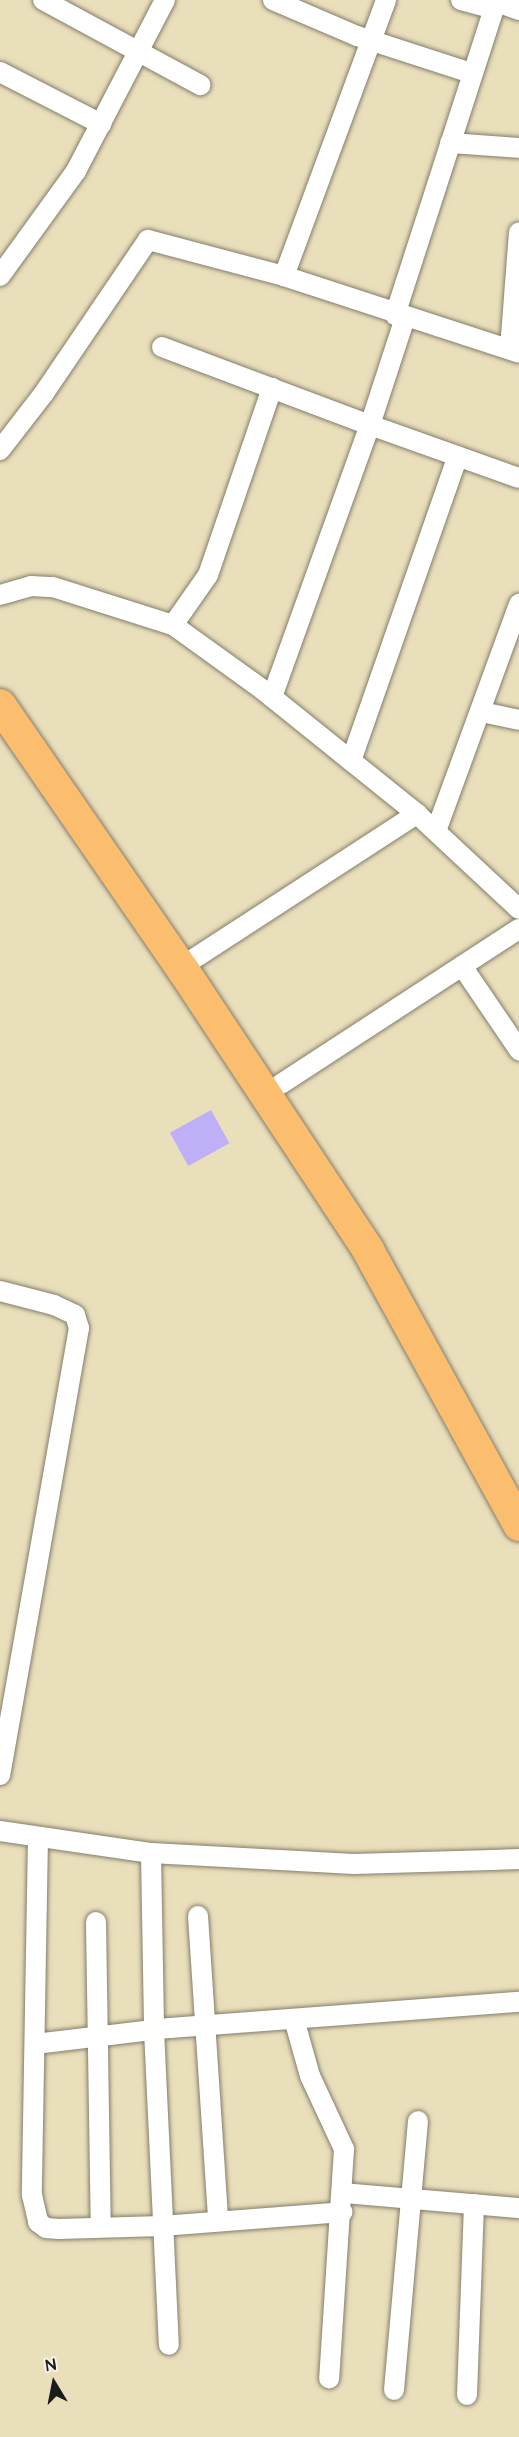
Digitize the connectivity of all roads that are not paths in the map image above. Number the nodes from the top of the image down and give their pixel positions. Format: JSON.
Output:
{"nodes":[{"id":1,"x":43,"y":0,"type":"edge"},
{"id":2,"x":165,"y":0,"type":"edge"},
{"id":3,"x":273,"y":0,"type":"edge"},
{"id":4,"x":386,"y":0,"type":"edge"},
{"id":5,"x":461,"y":0,"type":"edge"},
{"id":6,"x":496,"y":4,"type":"edge"},
{"id":7,"x":519,"y":10,"type":"edge"},
{"id":8,"x":370,"y":41,"type":"junction"},
{"id":9,"x":139,"y":51,"type":"junction"},
{"id":10,"x":0,"y":72,"type":"edge"},
{"id":11,"x":471,"y":73,"type":"junction"},
{"id":12,"x":200,"y":85,"type":"dead end"},
{"id":13,"x":101,"y":124,"type":"junction"},
{"id":14,"x":450,"y":143,"type":"junction"},
{"id":15,"x":519,"y":148,"type":"edge"},
{"id":16,"x":519,"y":232,"type":"edge"},
{"id":17,"x":0,"y":276,"type":"edge"},
{"id":18,"x":284,"y":276,"type":"junction"},
{"id":19,"x":400,"y":317,"type":"junction"},
{"id":20,"x":162,"y":347,"type":"dead end"},
{"id":21,"x":514,"y":351,"type":"edge"},
{"id":22,"x":272,"y":388,"type":"junction"},
{"id":23,"x":370,"y":425,"type":"junction"},
{"id":24,"x":0,"y":450,"type":"edge"},
{"id":25,"x":458,"y":456,"type":"junction"},
{"id":26,"x":519,"y":478,"type":"edge"},
{"id":27,"x":0,"y":595,"type":"edge"},
{"id":28,"x":519,"y":604,"type":"edge"},
{"id":29,"x":173,"y":625,"type":"junction"},
{"id":30,"x":0,"y":679,"type":"edge"},
{"id":31,"x":272,"y":697,"type":"junction"},
{"id":32,"x":0,"y":705,"type":"edge"},
{"id":33,"x":482,"y":712,"type":"junction"},
{"id":34,"x":519,"y":720,"type":"edge"},
{"id":35,"x":351,"y":761,"type":"junction"},
{"id":36,"x":417,"y":814,"type":"junction"},
{"id":37,"x":436,"y":831,"type":"junction"},
{"id":38,"x":519,"y":909,"type":"edge"},
{"id":39,"x":519,"y":929,"type":"edge"},
{"id":40,"x":195,"y":958,"type":"junction"},
{"id":41,"x":462,"y":966,"type":"junction"},
{"id":42,"x":519,"y":1050,"type":"edge"},
{"id":43,"x":281,"y":1084,"type":"junction"},
{"id":44,"x":0,"y":1291,"type":"edge"},
{"id":45,"x":519,"y":1485,"type":"edge"},
{"id":46,"x":519,"y":1525,"type":"edge"},
{"id":47,"x":0,"y":1774,"type":"edge"},
{"id":48,"x":0,"y":1831,"type":"edge"},
{"id":49,"x":38,"y":1836,"type":"junction"},
{"id":50,"x":151,"y":1853,"type":"junction"},
{"id":51,"x":519,"y":1859,"type":"edge"},
{"id":52,"x":198,"y":1916,"type":"dead end"},
{"id":53,"x":96,"y":1922,"type":"dead end"},
{"id":54,"x":519,"y":2002,"type":"edge"},
{"id":55,"x":294,"y":2019,"type":"junction"},
{"id":56,"x":204,"y":2027,"type":"junction"},
{"id":57,"x":154,"y":2030,"type":"junction"},
{"id":58,"x":99,"y":2037,"type":"junction"},
{"id":59,"x":35,"y":2044,"type":"junction"},
{"id":60,"x":418,"y":2121,"type":"dead end"},
{"id":61,"x":410,"y":2199,"type":"junction"},
{"id":62,"x":342,"y":2202,"type":"junction"},
{"id":63,"x":474,"y":2204,"type":"junction"},
{"id":64,"x":519,"y":2208,"type":"edge"},
{"id":65,"x":218,"y":2220,"type":"junction"},
{"id":66,"x":162,"y":2226,"type":"junction"},
{"id":67,"x":101,"y":2227,"type":"junction"},
{"id":68,"x":169,"y":2345,"type":"dead end"},
{"id":69,"x":329,"y":2379,"type":"dead end"},
{"id":70,"x":394,"y":2390,"type":"dead end"},
{"id":71,"x":467,"y":2395,"type":"dead end"}],
"edges":[{"from":1,"to":9,"type":"street"},
{"from":2,"to":9,"type":"street"},
{"from":3,"to":8,"type":"street"},
{"from":4,"to":8,"type":"street"},
{"from":5,"to":6,"type":"street"},
{"from":6,"to":7,"type":"street"},
{"from":6,"to":11,"type":"street"},
{"from":8,"to":11,"type":"street"},
{"from":8,"to":18,"type":"street"},
{"from":9,"to":12,"type":"street"},
{"from":9,"to":13,"type":"street"},
{"from":10,"to":13,"type":"street"},
{"from":11,"to":14,"type":"street"},
{"from":13,"to":17,"type":"street"},
{"from":14,"to":15,"type":"street"},
{"from":14,"to":19,"type":"street"},
{"from":16,"to":21,"type":"street"},
{"from":18,"to":19,"type":"street"},
{"from":18,"to":24,"type":"street"},
{"from":19,"to":21,"type":"street"},
{"from":19,"to":23,"type":"street"},
{"from":20,"to":22,"type":"street"},
{"from":22,"to":23,"type":"street"},
{"from":22,"to":29,"type":"street"},
{"from":23,"to":25,"type":"street"},
{"from":23,"to":31,"type":"street"},
{"from":25,"to":26,"type":"street"},
{"from":25,"to":35,"type":"street"},
{"from":27,"to":29,"type":"street"},
{"from":28,"to":33,"type":"street"},
{"from":29,"to":31,"type":"street"},
{"from":30,"to":40,"type":"main road"},
{"from":31,"to":35,"type":"street"},
{"from":32,"to":46,"type":"main road"},
{"from":33,"to":34,"type":"street"},
{"from":33,"to":37,"type":"street"},
{"from":35,"to":36,"type":"street"},
{"from":36,"to":37,"type":"street"},
{"from":36,"to":40,"type":"street"},
{"from":37,"to":38,"type":"street"},
{"from":39,"to":41,"type":"street"},
{"from":40,"to":43,"type":"main road"},
{"from":41,"to":42,"type":"street"},
{"from":41,"to":43,"type":"street"},
{"from":43,"to":45,"type":"main road"},
{"from":44,"to":47,"type":"street"},
{"from":48,"to":49,"type":"street"},
{"from":49,"to":50,"type":"street"},
{"from":49,"to":59,"type":"street"},
{"from":50,"to":51,"type":"street"},
{"from":50,"to":57,"type":"street"},
{"from":52,"to":56,"type":"street"},
{"from":53,"to":58,"type":"street"},
{"from":54,"to":55,"type":"street"},
{"from":55,"to":56,"type":"street"},
{"from":55,"to":62,"type":"street"},
{"from":56,"to":57,"type":"street"},
{"from":56,"to":65,"type":"street"},
{"from":57,"to":58,"type":"street"},
{"from":57,"to":66,"type":"street"},
{"from":58,"to":59,"type":"street"},
{"from":58,"to":67,"type":"street"},
{"from":59,"to":67,"type":"street"},
{"from":60,"to":61,"type":"street"},
{"from":61,"to":62,"type":"street"},
{"from":61,"to":63,"type":"street"},
{"from":61,"to":70,"type":"street"},
{"from":62,"to":65,"type":"street"},
{"from":62,"to":69,"type":"street"},
{"from":63,"to":64,"type":"street"},
{"from":63,"to":71,"type":"street"},
{"from":65,"to":66,"type":"street"},
{"from":66,"to":67,"type":"street"},
{"from":66,"to":68,"type":"street"}]}
